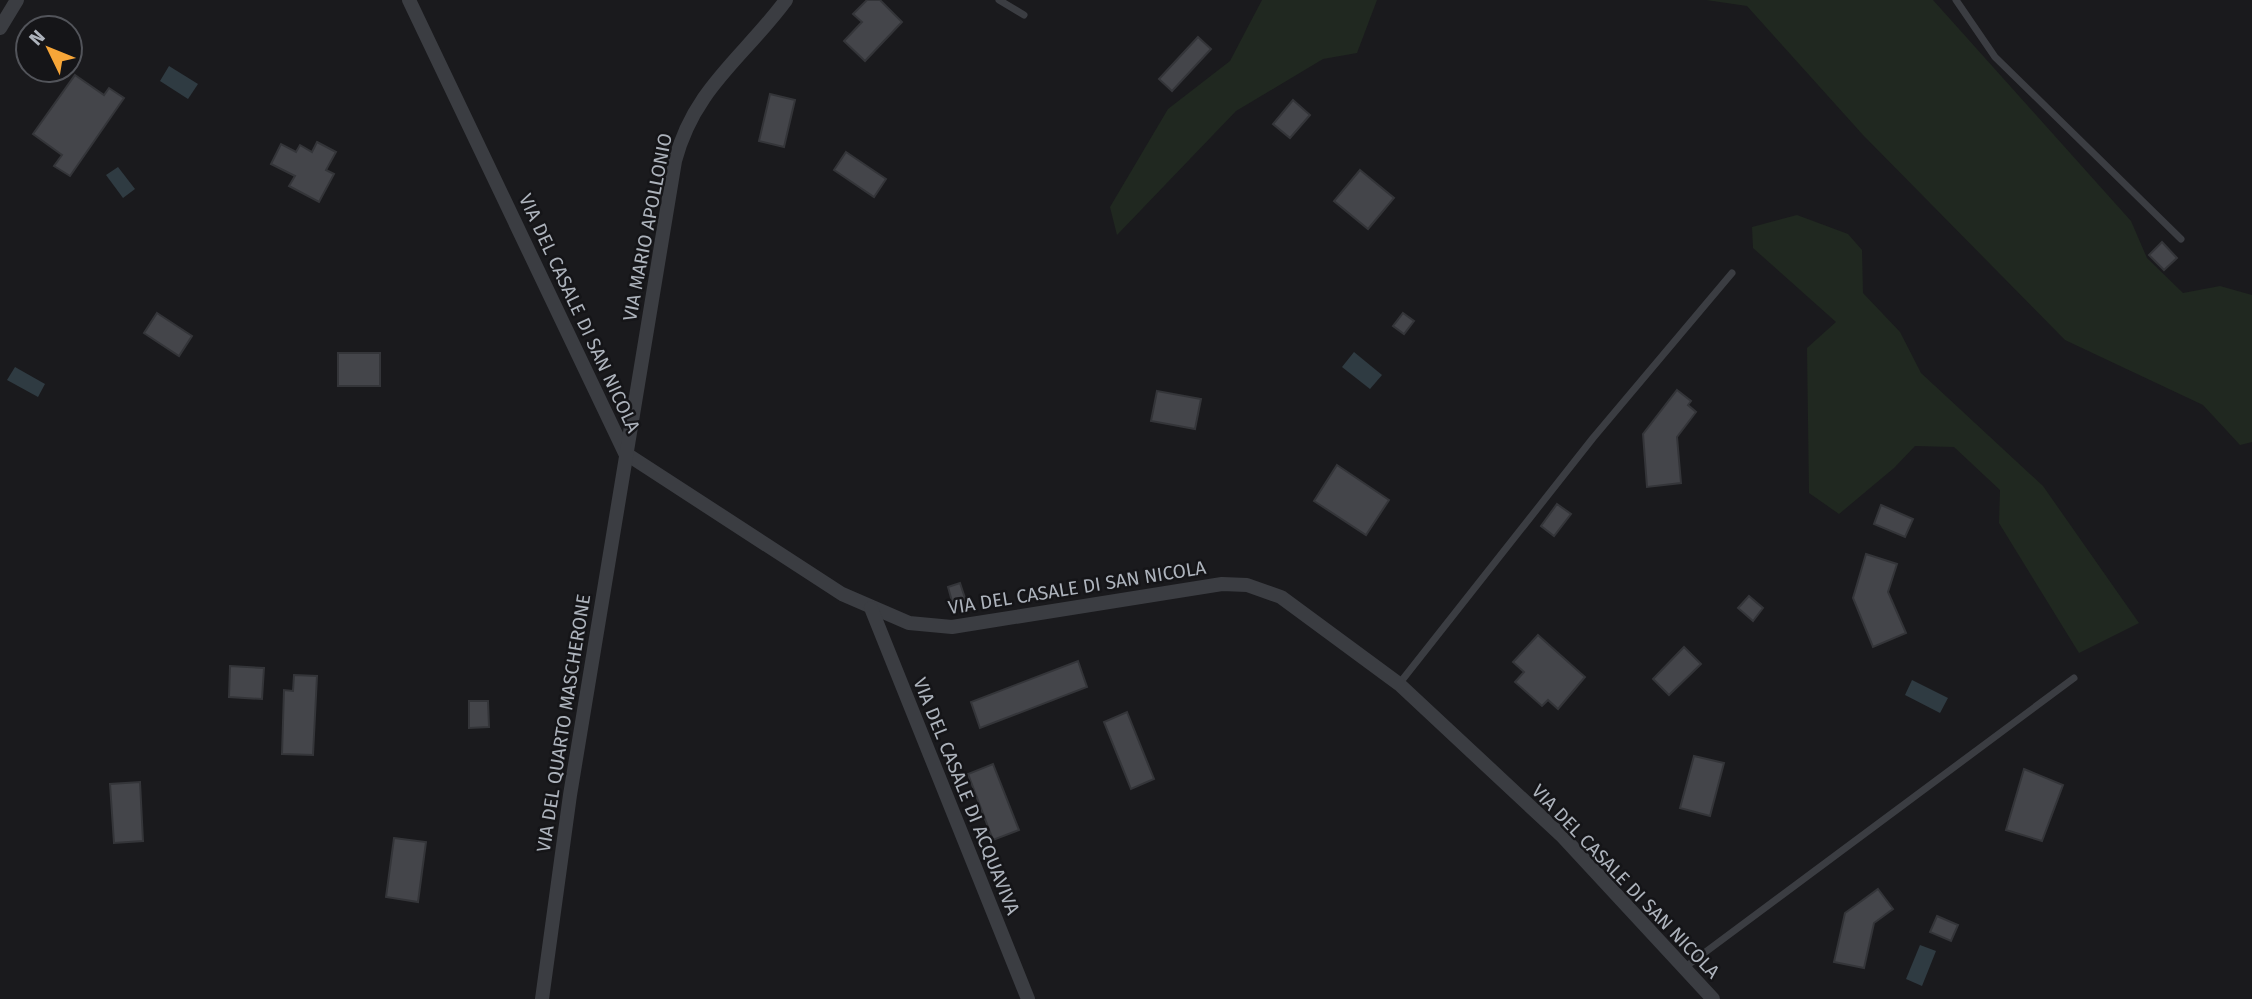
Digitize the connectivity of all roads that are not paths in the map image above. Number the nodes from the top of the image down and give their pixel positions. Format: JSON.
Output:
{"nodes":[{"id":1,"x":17,"y":0,"type":"edge"},
{"id":2,"x":409,"y":0,"type":"edge"},
{"id":3,"x":786,"y":0,"type":"edge"},
{"id":4,"x":999,"y":0,"type":"edge"},
{"id":5,"x":1956,"y":0,"type":"edge"},
{"id":6,"x":4,"y":9,"type":"edge"},
{"id":7,"x":1024,"y":15,"type":"dead end"},
{"id":8,"x":0,"y":27,"type":"edge"},
{"id":9,"x":2181,"y":239,"type":"dead end"},
{"id":10,"x":1732,"y":273,"type":"dead end"},
{"id":11,"x":625,"y":453,"type":"junction"},
{"id":12,"x":871,"y":608,"type":"junction"},
{"id":13,"x":2074,"y":678,"type":"dead end"},
{"id":14,"x":1399,"y":684,"type":"junction"},
{"id":15,"x":1685,"y":968,"type":"junction"},
{"id":16,"x":542,"y":999,"type":"edge"},
{"id":17,"x":1028,"y":999,"type":"edge"},
{"id":18,"x":1713,"y":999,"type":"edge"}],
"edges":[{"from":1,"to":6,"type":"street"},
{"from":2,"to":11,"type":"street","name":"VIA DEL CASALE DI SAN NICOLA"},
{"from":3,"to":11,"type":"street","name":"VIA MARIO APOLLONIO"},
{"from":4,"to":7,"type":"lane"},
{"from":5,"to":9,"type":"lane"},
{"from":6,"to":8,"type":"street"},
{"from":10,"to":14,"type":"lane"},
{"from":11,"to":12,"type":"street","name":"VIA DEL CASALE DI SAN NICOLA"},
{"from":11,"to":16,"type":"street","name":"VIA DEL QUARTO MASCHERONE"},
{"from":12,"to":14,"type":"street","name":"VIA DEL CASALE DI SAN NICOLA"},
{"from":12,"to":17,"type":"street","name":"VIA DEL CASALE DI ACQUAVIVA"},
{"from":13,"to":15,"type":"lane"},
{"from":14,"to":15,"type":"street","name":"VIA DEL CASALE DI SAN NICOLA"},
{"from":15,"to":18,"type":"street","name":"VIA DEL CASALE DI SAN NICOLA"}]}
